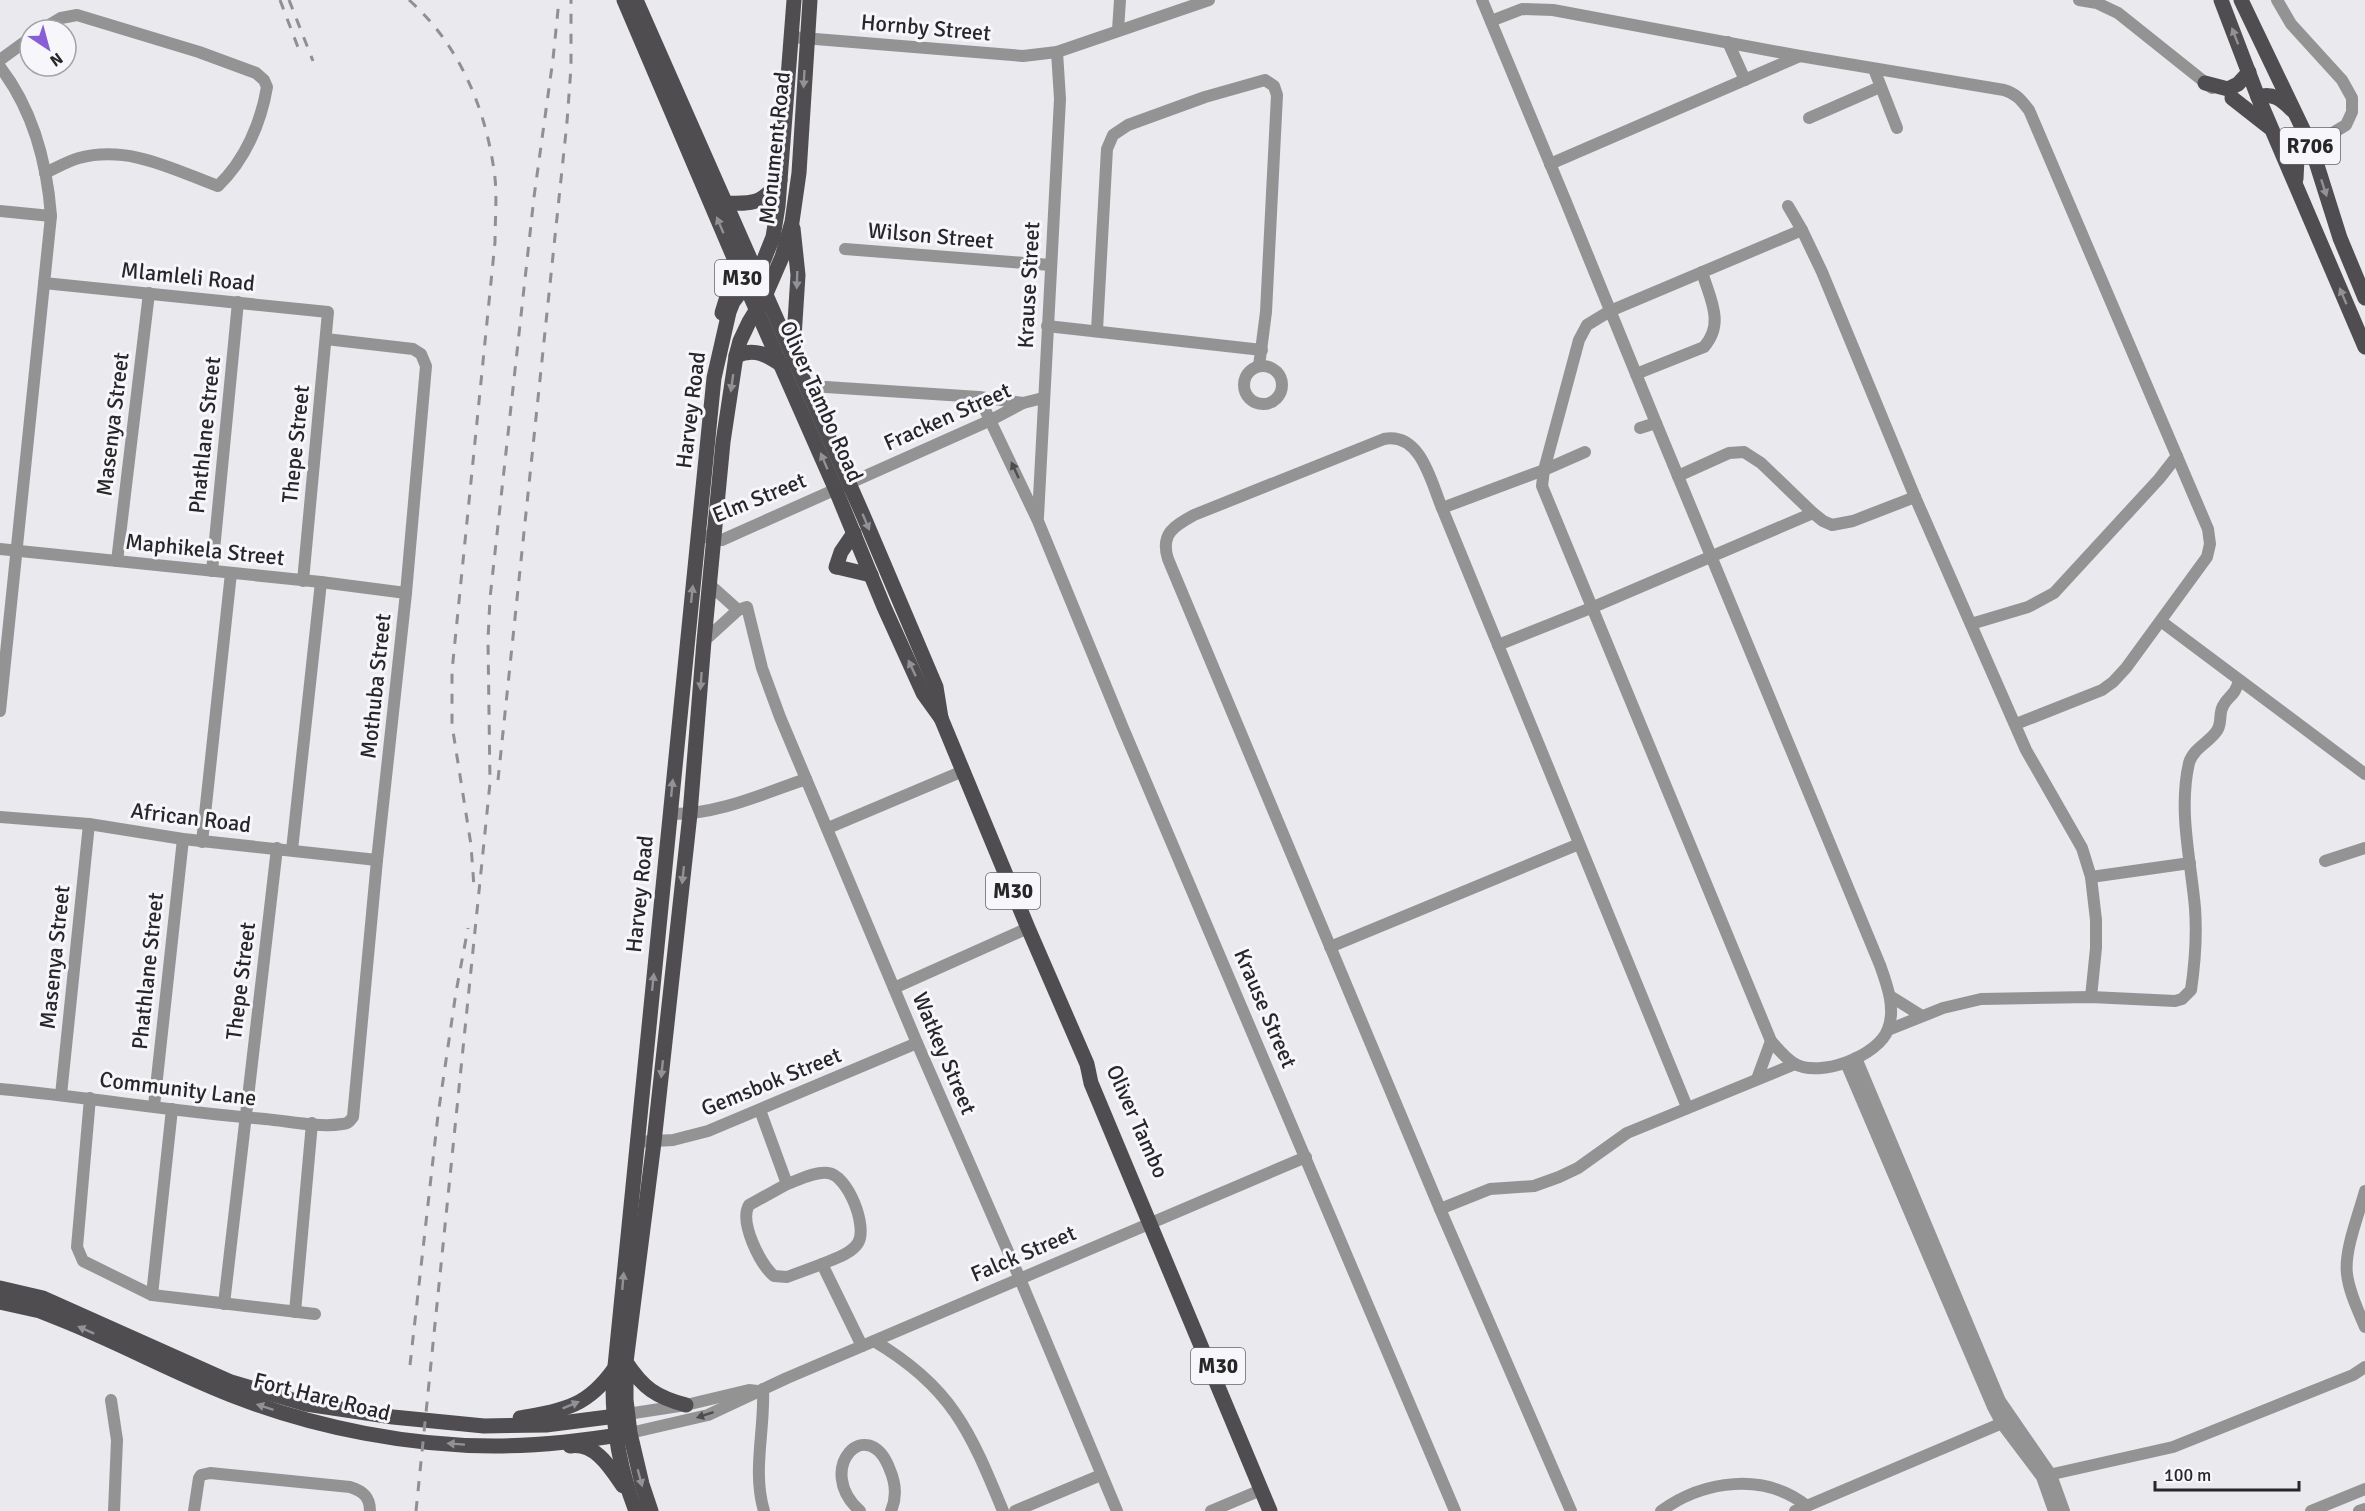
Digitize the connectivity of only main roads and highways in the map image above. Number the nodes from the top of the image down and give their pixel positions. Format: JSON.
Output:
{"nodes":[{"id":1,"x":624,"y":0,"type":"edge"},
{"id":2,"x":636,"y":0,"type":"edge"},
{"id":3,"x":794,"y":0,"type":"edge"},
{"id":4,"x":810,"y":0,"type":"edge"},
{"id":5,"x":2221,"y":0,"type":"edge"},
{"id":6,"x":2244,"y":6,"type":"edge"},
{"id":7,"x":2249,"y":72,"type":"junction"},
{"id":8,"x":2205,"y":83,"type":"road end"},
{"id":9,"x":2258,"y":97,"type":"junction"},
{"id":10,"x":2232,"y":98,"type":"road end"},
{"id":11,"x":2297,"y":115,"type":"junction"},
{"id":12,"x":2271,"y":129,"type":"junction"},
{"id":13,"x":2310,"y":146,"type":"junction"},
{"id":14,"x":2280,"y":150,"type":"junction"},
{"id":15,"x":780,"y":180,"type":"junction"},
{"id":16,"x":2298,"y":191,"type":"junction"},
{"id":17,"x":725,"y":203,"type":"junction"},
{"id":18,"x":792,"y":222,"type":"junction"},
{"id":19,"x":737,"y":264,"type":"junction"},
{"id":20,"x":756,"y":273,"type":"junction"},
{"id":21,"x":746,"y":286,"type":"junction"},
{"id":22,"x":2365,"y":298,"type":"edge"},
{"id":23,"x":761,"y":302,"type":"junction"},
{"id":24,"x":2365,"y":347,"type":"edge"},
{"id":25,"x":736,"y":356,"type":"junction"},
{"id":26,"x":788,"y":362,"type":"junction"},
{"id":27,"x":714,"y":378,"type":"junction"},
{"id":28,"x":716,"y":442,"type":"junction"},
{"id":29,"x":842,"y":485,"type":"junction"},
{"id":30,"x":854,"y":533,"type":"junction"},
{"id":31,"x":871,"y":575,"type":"junction"},
{"id":32,"x":941,"y":718,"type":"junction"},
{"id":33,"x":1087,"y":1064,"type":"joint"},
{"id":34,"x":1153,"y":1222,"type":"junction"},
{"id":35,"x":0,"y":1288,"type":"edge"},
{"id":36,"x":0,"y":1302,"type":"edge"},
{"id":37,"x":620,"y":1365,"type":"junction"},
{"id":38,"x":686,"y":1405,"type":"road end"},
{"id":39,"x":620,"y":1415,"type":"junction"},
{"id":40,"x":472,"y":1425,"type":"junction"},
{"id":41,"x":623,"y":1434,"type":"junction"},
{"id":42,"x":492,"y":1446,"type":"junction"},
{"id":43,"x":630,"y":1496,"type":"junction"},
{"id":44,"x":636,"y":1511,"type":"edge"},
{"id":45,"x":651,"y":1511,"type":"edge"},
{"id":46,"x":1270,"y":1511,"type":"edge"},
{"id":47,"x":1279,"y":1511,"type":"edge"}],
"edges":[{"from":19,"to":1,"type":"main road","name":"Oliver Tambo Road","number":"M30","one_way":true},
{"from":2,"to":17,"type":"main road","name":"Oliver Tambo Road","number":"M30"},
{"from":3,"to":15,"type":"main road","name":"Monument Road"},
{"from":4,"to":18,"type":"main road","name":"Monument Road","one_way":true},
{"from":7,"to":5,"type":"main road","number":"R706","one_way":true},
{"from":6,"to":9,"type":"main road"},
{"from":6,"to":11,"type":"main road","number":"R706"},
{"from":7,"to":8,"type":"main road"},
{"from":7,"to":9,"type":"main road","number":"R706"},
{"from":9,"to":11,"type":"main road"},
{"from":9,"to":12,"type":"main road","number":"R706"},
{"from":10,"to":12,"type":"main road"},
{"from":11,"to":13,"type":"main road","number":"R706"},
{"from":12,"to":14,"type":"main road","number":"R706"},
{"from":13,"to":14,"type":"main road"},
{"from":13,"to":16,"type":"main road"},
{"from":13,"to":22,"type":"main road","number":"R706","one_way":true},
{"from":14,"to":16,"type":"main road","number":"R706"},
{"from":15,"to":17,"type":"main road"},
{"from":15,"to":20,"type":"main road","name":"Monument Road"},
{"from":24,"to":16,"type":"main road","number":"R706","one_way":true},
{"from":17,"to":20,"type":"main road","name":"Oliver Tambo Road","number":"M30"},
{"from":18,"to":23,"type":"main road","name":"Monument Road"},
{"from":18,"to":26,"type":"main road","one_way":true},
{"from":19,"to":21,"type":"main road","name":"Oliver Tambo Road","number":"M30"},
{"from":19,"to":27,"type":"main road"},
{"from":20,"to":21,"type":"main road","name":"Monument Road"},
{"from":20,"to":23,"type":"main road","name":"Oliver Tambo Road","number":"M30"},
{"from":21,"to":23,"type":"main road","name":"Oliver Tambo Road","number":"M30"},
{"from":21,"to":27,"type":"main road","name":"Harvey Road"},
{"from":23,"to":25,"type":"main road","name":"Harvey Road"},
{"from":23,"to":26,"type":"main road","name":"Oliver Tambo Road","number":"M30"},
{"from":25,"to":26,"type":"main road"},
{"from":25,"to":28,"type":"main road","name":"Harvey Road","one_way":true},
{"from":26,"to":29,"type":"main road","name":"Oliver Tambo Road","number":"M30"},
{"from":27,"to":28,"type":"main road","name":"Harvey Road"},
{"from":37,"to":28,"type":"main road","name":"Harvey Road","one_way":true},
{"from":28,"to":37,"type":"main road","name":"Harvey Road","one_way":true},
{"from":29,"to":30,"type":"main road","name":"Oliver Tambo Road","number":"M30"},
{"from":29,"to":32,"type":"main road","name":"Oliver Tambo Road","number":"M30","one_way":true},
{"from":30,"to":31,"type":"main road","name":"Oliver Tambo Road","number":"M30"},
{"from":30,"to":31,"type":"main road"},
{"from":32,"to":31,"type":"main road","name":"Oliver Tambo Road","number":"M30","one_way":true},
{"from":32,"to":33,"type":"main road","name":"Oliver Tambo Road","number":"M30"},
{"from":33,"to":34,"type":"main road","name":"Oliver Tambo","number":"M30"},
{"from":34,"to":46,"type":"main road","name":"Oliver Tambo","number":"M30"},
{"from":34,"to":47,"type":"main road","name":"Oliver Tambo","number":"M30"},
{"from":35,"to":40,"type":"main road","name":"Fort Hare Road"},
{"from":42,"to":36,"type":"main road","name":"Fort Hare Road","one_way":true},
{"from":37,"to":38,"type":"main road"},
{"from":37,"to":39,"type":"main road","name":"Harvey Road"},
{"from":40,"to":37,"type":"main road","one_way":true},
{"from":39,"to":40,"type":"main road","name":"Fort Hare Road"},
{"from":39,"to":41,"type":"main road","name":"Harvey Road"},
{"from":41,"to":42,"type":"main road","name":"Fort Hare Road"},
{"from":41,"to":43,"type":"main road","name":"Harvey Road"},
{"from":41,"to":45,"type":"main road","name":"Harvey Road","one_way":true},
{"from":42,"to":43,"type":"main road"},
{"from":43,"to":44,"type":"main road","name":"Harvey Road"}]}
